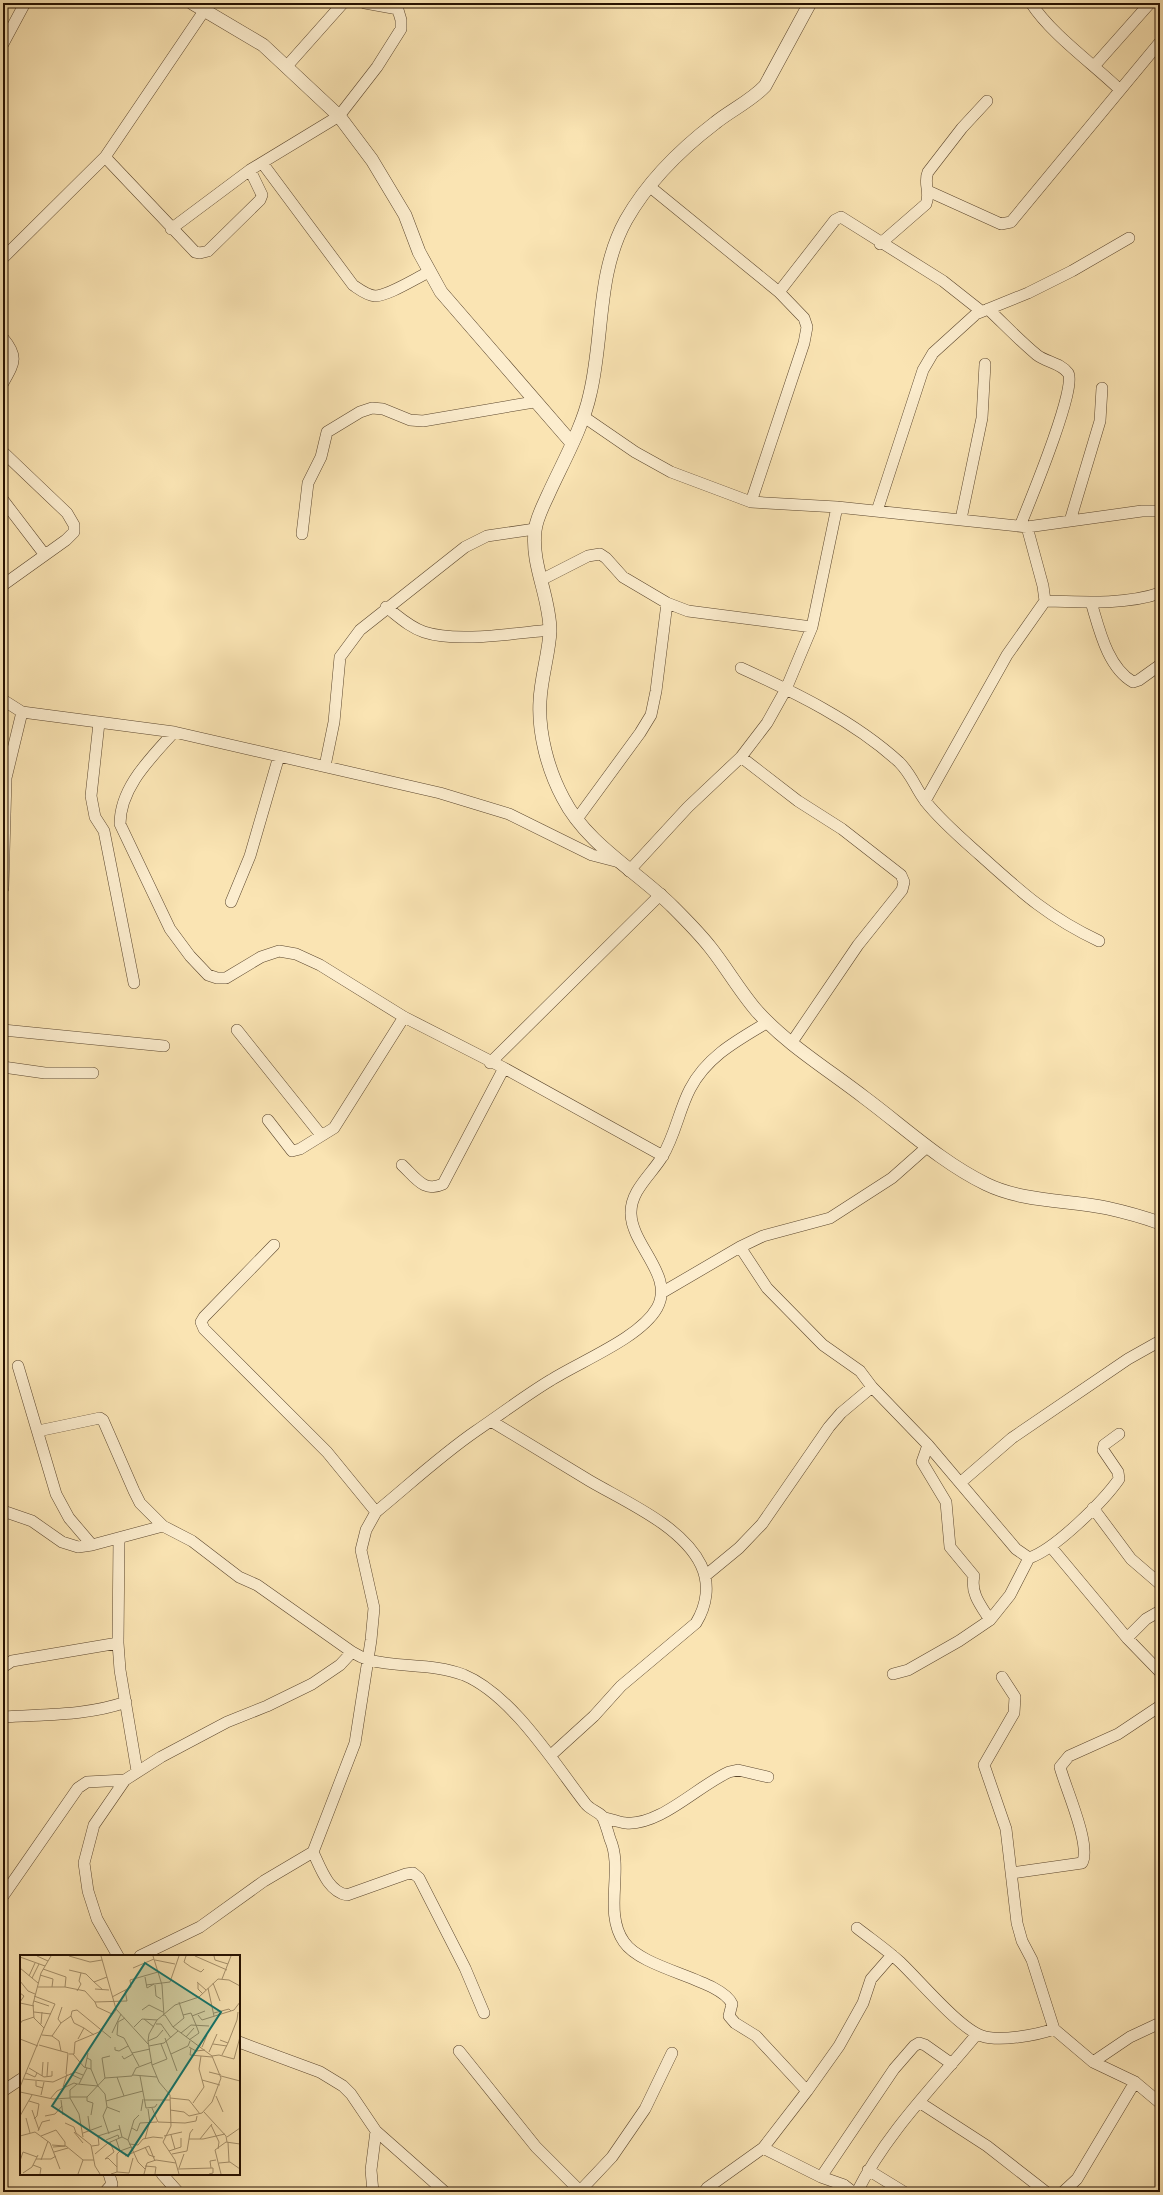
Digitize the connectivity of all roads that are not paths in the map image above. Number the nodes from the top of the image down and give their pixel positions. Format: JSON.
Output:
{"nodes":[{"id":1,"x":25,"y":3,"type":"edge"},
{"id":2,"x":192,"y":3,"type":"edge"},
{"id":3,"x":343,"y":3,"type":"edge"},
{"id":4,"x":365,"y":3,"type":"edge"},
{"id":5,"x":810,"y":3,"type":"edge"},
{"id":6,"x":1031,"y":3,"type":"edge"},
{"id":7,"x":1150,"y":3,"type":"edge"},
{"id":8,"x":397,"y":6,"type":"edge"},
{"id":9,"x":204,"y":11,"type":"junction"},
{"id":10,"x":1160,"y":42,"type":"edge"},
{"id":11,"x":3,"y":44,"type":"edge"},
{"id":12,"x":1094,"y":65,"type":"junction"},
{"id":13,"x":287,"y":66,"type":"junction"},
{"id":14,"x":1119,"y":89,"type":"junction"},
{"id":15,"x":987,"y":101,"type":"dead end"},
{"id":16,"x":339,"y":116,"type":"junction"},
{"id":17,"x":105,"y":157,"type":"junction"},
{"id":18,"x":263,"y":164,"type":"junction"},
{"id":19,"x":250,"y":170,"type":"junction"},
{"id":20,"x":649,"y":186,"type":"junction"},
{"id":21,"x":928,"y":190,"type":"junction"},
{"id":22,"x":172,"y":229,"type":"junction"},
{"id":23,"x":1129,"y":238,"type":"dead end"},
{"id":24,"x":880,"y":244,"type":"junction"},
{"id":25,"x":3,"y":258,"type":"edge"},
{"id":26,"x":429,"y":272,"type":"junction"},
{"id":27,"x":779,"y":292,"type":"junction"},
{"id":28,"x":984,"y":310,"type":"junction"},
{"id":29,"x":3,"y":338,"type":"edge"},
{"id":30,"x":985,"y":364,"type":"dead end"},
{"id":31,"x":3,"y":383,"type":"edge"},
{"id":32,"x":1102,"y":388,"type":"dead end"},
{"id":33,"x":534,"y":402,"type":"junction"},
{"id":34,"x":584,"y":417,"type":"junction"},
{"id":35,"x":571,"y":442,"type":"junction"},
{"id":36,"x":3,"y":452,"type":"edge"},
{"id":37,"x":3,"y":500,"type":"edge"},
{"id":38,"x":751,"y":502,"type":"junction"},
{"id":39,"x":838,"y":507,"type":"junction"},
{"id":40,"x":877,"y":511,"type":"junction"},
{"id":41,"x":1160,"y":511,"type":"edge"},
{"id":42,"x":961,"y":519,"type":"junction"},
{"id":43,"x":1070,"y":521,"type":"junction"},
{"id":44,"x":1024,"y":526,"type":"junction"},
{"id":45,"x":535,"y":529,"type":"junction"},
{"id":46,"x":302,"y":534,"type":"dead end"},
{"id":47,"x":45,"y":555,"type":"junction"},
{"id":48,"x":541,"y":580,"type":"junction"},
{"id":49,"x":3,"y":585,"type":"edge"},
{"id":50,"x":1160,"y":593,"type":"edge"},
{"id":51,"x":1045,"y":601,"type":"junction"},
{"id":52,"x":1090,"y":602,"type":"junction"},
{"id":53,"x":667,"y":603,"type":"junction"},
{"id":54,"x":386,"y":607,"type":"junction"},
{"id":55,"x":812,"y":627,"type":"junction"},
{"id":56,"x":550,"y":630,"type":"junction"},
{"id":57,"x":1160,"y":665,"type":"edge"},
{"id":58,"x":741,"y":668,"type":"dead end"},
{"id":59,"x":786,"y":688,"type":"junction"},
{"id":60,"x":3,"y":700,"type":"edge"},
{"id":61,"x":22,"y":712,"type":"junction"},
{"id":62,"x":99,"y":723,"type":"junction"},
{"id":63,"x":174,"y":732,"type":"junction"},
{"id":64,"x":279,"y":756,"type":"junction"},
{"id":65,"x":741,"y":757,"type":"junction"},
{"id":66,"x":325,"y":766,"type":"junction"},
{"id":67,"x":4,"y":778,"type":"edge"},
{"id":68,"x":925,"y":801,"type":"junction"},
{"id":69,"x":577,"y":819,"type":"junction"},
{"id":70,"x":619,"y":862,"type":"junction"},
{"id":71,"x":629,"y":871,"type":"junction"},
{"id":72,"x":3,"y":888,"type":"edge"},
{"id":73,"x":661,"y":894,"type":"junction"},
{"id":74,"x":231,"y":902,"type":"dead end"},
{"id":75,"x":1099,"y":940,"type":"dead end"},
{"id":76,"x":134,"y":983,"type":"dead end"},
{"id":77,"x":404,"y":1018,"type":"junction"},
{"id":78,"x":768,"y":1022,"type":"junction"},
{"id":79,"x":3,"y":1030,"type":"edge"},
{"id":80,"x":237,"y":1030,"type":"dead end"},
{"id":81,"x":792,"y":1042,"type":"junction"},
{"id":82,"x":164,"y":1046,"type":"dead end"},
{"id":83,"x":490,"y":1062,"type":"junction"},
{"id":84,"x":3,"y":1067,"type":"edge"},
{"id":85,"x":504,"y":1068,"type":"junction"},
{"id":86,"x":93,"y":1074,"type":"dead end"},
{"id":87,"x":268,"y":1120,"type":"dead end"},
{"id":88,"x":321,"y":1136,"type":"junction"},
{"id":89,"x":927,"y":1147,"type":"junction"},
{"id":90,"x":663,"y":1156,"type":"junction"},
{"id":91,"x":402,"y":1165,"type":"dead end"},
{"id":92,"x":1160,"y":1223,"type":"edge"},
{"id":93,"x":274,"y":1245,"type":"dead end"},
{"id":94,"x":740,"y":1247,"type":"junction"},
{"id":95,"x":663,"y":1292,"type":"junction"},
{"id":96,"x":1160,"y":1340,"type":"edge"},
{"id":97,"x":18,"y":1366,"type":"dead end"},
{"id":98,"x":872,"y":1387,"type":"junction"},
{"id":99,"x":491,"y":1421,"type":"junction"},
{"id":100,"x":38,"y":1431,"type":"junction"},
{"id":101,"x":1119,"y":1434,"type":"dead end"},
{"id":102,"x":928,"y":1445,"type":"junction"},
{"id":103,"x":960,"y":1483,"type":"junction"},
{"id":104,"x":1093,"y":1508,"type":"junction"},
{"id":105,"x":3,"y":1511,"type":"edge"},
{"id":106,"x":376,"y":1512,"type":"junction"},
{"id":107,"x":163,"y":1526,"type":"junction"},
{"id":108,"x":119,"y":1538,"type":"junction"},
{"id":109,"x":92,"y":1545,"type":"junction"},
{"id":110,"x":1051,"y":1547,"type":"junction"},
{"id":111,"x":1029,"y":1558,"type":"junction"},
{"id":112,"x":705,"y":1576,"type":"junction"},
{"id":113,"x":1160,"y":1584,"type":"edge"},
{"id":114,"x":1160,"y":1610,"type":"edge"},
{"id":115,"x":990,"y":1620,"type":"junction"},
{"id":116,"x":1127,"y":1638,"type":"junction"},
{"id":117,"x":118,"y":1643,"type":"junction"},
{"id":118,"x":352,"y":1652,"type":"junction"},
{"id":119,"x":368,"y":1660,"type":"junction"},
{"id":120,"x":3,"y":1667,"type":"edge"},
{"id":121,"x":1160,"y":1672,"type":"edge"},
{"id":122,"x":893,"y":1674,"type":"dead end"},
{"id":123,"x":1002,"y":1677,"type":"dead end"},
{"id":124,"x":126,"y":1702,"type":"junction"},
{"id":125,"x":1160,"y":1706,"type":"edge"},
{"id":126,"x":3,"y":1717,"type":"edge"},
{"id":127,"x":550,"y":1756,"type":"junction"},
{"id":128,"x":137,"y":1771,"type":"junction"},
{"id":129,"x":768,"y":1777,"type":"dead end"},
{"id":130,"x":125,"y":1780,"type":"junction"},
{"id":131,"x":602,"y":1817,"type":"junction"},
{"id":132,"x":313,"y":1852,"type":"junction"},
{"id":133,"x":1012,"y":1873,"type":"junction"},
{"id":134,"x":3,"y":1896,"type":"edge"},
{"id":135,"x":857,"y":1928,"type":"dead end"},
{"id":136,"x":117,"y":1955,"type":"edge"},
{"id":137,"x":142,"y":1955,"type":"edge"},
{"id":138,"x":892,"y":1955,"type":"junction"},
{"id":139,"x":484,"y":2013,"type":"dead end"},
{"id":140,"x":1160,"y":2023,"type":"edge"},
{"id":141,"x":1054,"y":2029,"type":"junction"},
{"id":142,"x":977,"y":2034,"type":"junction"},
{"id":143,"x":240,"y":2042,"type":"edge"},
{"id":144,"x":458,"y":2050,"type":"dead end"},
{"id":145,"x":672,"y":2054,"type":"dead end"},
{"id":146,"x":1093,"y":2062,"type":"junction"},
{"id":147,"x":952,"y":2064,"type":"junction"},
{"id":148,"x":20,"y":2080,"type":"edge"},
{"id":149,"x":1135,"y":2082,"type":"junction"},
{"id":150,"x":3,"y":2091,"type":"edge"},
{"id":151,"x":807,"y":2091,"type":"junction"},
{"id":152,"x":919,"y":2102,"type":"junction"},
{"id":153,"x":1160,"y":2103,"type":"edge"},
{"id":154,"x":376,"y":2131,"type":"junction"},
{"id":155,"x":763,"y":2148,"type":"junction"},
{"id":156,"x":868,"y":2170,"type":"junction"},
{"id":157,"x":109,"y":2175,"type":"edge"},
{"id":158,"x":163,"y":2175,"type":"edge"},
{"id":159,"x":821,"y":2177,"type":"junction"},
{"id":160,"x":579,"y":2191,"type":"edge"},
{"id":161,"x":105,"y":2192,"type":"edge"},
{"id":162,"x":178,"y":2192,"type":"edge"},
{"id":163,"x":373,"y":2192,"type":"edge"},
{"id":164,"x":445,"y":2192,"type":"edge"},
{"id":165,"x":704,"y":2192,"type":"edge"},
{"id":166,"x":853,"y":2192,"type":"edge"},
{"id":167,"x":857,"y":2192,"type":"edge"},
{"id":168,"x":904,"y":2192,"type":"edge"},
{"id":169,"x":1046,"y":2192,"type":"edge"},
{"id":170,"x":1063,"y":2192,"type":"edge"}],
"edges":[{"from":1,"to":11,"type":"street"},
{"from":2,"to":9,"type":"street"},
{"from":3,"to":13,"type":"street"},
{"from":4,"to":8,"type":"street"},
{"from":5,"to":20,"type":"street"},
{"from":6,"to":12,"type":"street"},
{"from":7,"to":12,"type":"street"},
{"from":8,"to":16,"type":"street"},
{"from":9,"to":13,"type":"street"},
{"from":9,"to":17,"type":"street"},
{"from":10,"to":14,"type":"street"},
{"from":12,"to":14,"type":"street"},
{"from":13,"to":16,"type":"street"},
{"from":14,"to":21,"type":"street"},
{"from":15,"to":21,"type":"street"},
{"from":16,"to":18,"type":"street"},
{"from":16,"to":26,"type":"street"},
{"from":17,"to":22,"type":"street"},
{"from":17,"to":25,"type":"street"},
{"from":18,"to":19,"type":"street"},
{"from":18,"to":26,"type":"street"},
{"from":19,"to":22,"type":"street"},
{"from":19,"to":22,"type":"street"},
{"from":20,"to":27,"type":"street"},
{"from":20,"to":34,"type":"street"},
{"from":21,"to":24,"type":"street"},
{"from":23,"to":28,"type":"street"},
{"from":24,"to":27,"type":"street"},
{"from":24,"to":28,"type":"street"},
{"from":26,"to":33,"type":"street"},
{"from":27,"to":38,"type":"street"},
{"from":28,"to":40,"type":"street"},
{"from":28,"to":44,"type":"street"},
{"from":29,"to":31,"type":"street"},
{"from":30,"to":42,"type":"street"},
{"from":32,"to":43,"type":"street"},
{"from":33,"to":35,"type":"street"},
{"from":33,"to":46,"type":"street"},
{"from":34,"to":35,"type":"street"},
{"from":34,"to":38,"type":"street"},
{"from":35,"to":45,"type":"street"},
{"from":36,"to":47,"type":"street"},
{"from":37,"to":47,"type":"street"},
{"from":38,"to":39,"type":"street"},
{"from":39,"to":40,"type":"street"},
{"from":39,"to":55,"type":"street"},
{"from":40,"to":42,"type":"street"},
{"from":41,"to":43,"type":"street"},
{"from":42,"to":44,"type":"street"},
{"from":43,"to":44,"type":"street"},
{"from":44,"to":51,"type":"street"},
{"from":45,"to":48,"type":"street"},
{"from":45,"to":54,"type":"street"},
{"from":47,"to":49,"type":"street"},
{"from":48,"to":53,"type":"street"},
{"from":48,"to":56,"type":"street"},
{"from":50,"to":52,"type":"street"},
{"from":51,"to":52,"type":"street"},
{"from":51,"to":68,"type":"street"},
{"from":52,"to":57,"type":"street"},
{"from":53,"to":55,"type":"street"},
{"from":53,"to":69,"type":"street"},
{"from":54,"to":56,"type":"street"},
{"from":54,"to":66,"type":"street"},
{"from":55,"to":59,"type":"street"},
{"from":56,"to":69,"type":"street"},
{"from":58,"to":59,"type":"street"},
{"from":59,"to":65,"type":"street"},
{"from":59,"to":68,"type":"street"},
{"from":60,"to":61,"type":"street"},
{"from":61,"to":62,"type":"street"},
{"from":61,"to":67,"type":"street"},
{"from":62,"to":63,"type":"street"},
{"from":62,"to":76,"type":"street"},
{"from":63,"to":64,"type":"street"},
{"from":63,"to":77,"type":"street"},
{"from":64,"to":66,"type":"street"},
{"from":64,"to":74,"type":"street"},
{"from":65,"to":71,"type":"street"},
{"from":65,"to":81,"type":"street"},
{"from":66,"to":70,"type":"street"},
{"from":67,"to":72,"type":"street"},
{"from":68,"to":75,"type":"street"},
{"from":69,"to":70,"type":"street"},
{"from":70,"to":71,"type":"street"},
{"from":71,"to":73,"type":"street"},
{"from":73,"to":78,"type":"street"},
{"from":73,"to":83,"type":"street"},
{"from":77,"to":83,"type":"street"},
{"from":77,"to":88,"type":"street"},
{"from":78,"to":81,"type":"street"},
{"from":78,"to":90,"type":"street"},
{"from":79,"to":82,"type":"street"},
{"from":80,"to":88,"type":"street"},
{"from":81,"to":89,"type":"street"},
{"from":83,"to":85,"type":"street"},
{"from":84,"to":86,"type":"street"},
{"from":85,"to":90,"type":"street"},
{"from":85,"to":91,"type":"street"},
{"from":87,"to":88,"type":"street"},
{"from":89,"to":92,"type":"street"},
{"from":89,"to":94,"type":"street"},
{"from":90,"to":95,"type":"street"},
{"from":93,"to":106,"type":"street"},
{"from":94,"to":95,"type":"street"},
{"from":94,"to":98,"type":"street"},
{"from":95,"to":99,"type":"street"},
{"from":96,"to":103,"type":"street"},
{"from":97,"to":100,"type":"street"},
{"from":98,"to":102,"type":"street"},
{"from":98,"to":112,"type":"street"},
{"from":99,"to":106,"type":"street"},
{"from":99,"to":112,"type":"street"},
{"from":100,"to":107,"type":"street"},
{"from":100,"to":109,"type":"street"},
{"from":101,"to":104,"type":"street"},
{"from":102,"to":103,"type":"street"},
{"from":102,"to":115,"type":"street"},
{"from":103,"to":111,"type":"street"},
{"from":104,"to":110,"type":"street"},
{"from":104,"to":113,"type":"street"},
{"from":105,"to":109,"type":"street"},
{"from":106,"to":119,"type":"street"},
{"from":107,"to":108,"type":"street"},
{"from":107,"to":118,"type":"street"},
{"from":108,"to":109,"type":"street"},
{"from":108,"to":117,"type":"street"},
{"from":110,"to":111,"type":"street"},
{"from":110,"to":116,"type":"street"},
{"from":111,"to":115,"type":"street"},
{"from":112,"to":127,"type":"street"},
{"from":114,"to":116,"type":"street"},
{"from":115,"to":122,"type":"street"},
{"from":116,"to":121,"type":"street"},
{"from":117,"to":120,"type":"street"},
{"from":117,"to":124,"type":"street"},
{"from":118,"to":119,"type":"street"},
{"from":118,"to":128,"type":"street"},
{"from":119,"to":127,"type":"street"},
{"from":119,"to":132,"type":"street"},
{"from":123,"to":133,"type":"street"},
{"from":124,"to":126,"type":"street"},
{"from":124,"to":128,"type":"street"},
{"from":125,"to":133,"type":"street"},
{"from":127,"to":131,"type":"street"},
{"from":128,"to":130,"type":"street"},
{"from":129,"to":131,"type":"street"},
{"from":130,"to":134,"type":"street"},
{"from":130,"to":136,"type":"street"},
{"from":131,"to":151,"type":"street"},
{"from":132,"to":137,"type":"street"},
{"from":132,"to":139,"type":"street"},
{"from":133,"to":141,"type":"street"},
{"from":135,"to":138,"type":"street"},
{"from":138,"to":142,"type":"street"},
{"from":138,"to":151,"type":"street"},
{"from":140,"to":146,"type":"street"},
{"from":141,"to":142,"type":"street"},
{"from":141,"to":146,"type":"street"},
{"from":142,"to":147,"type":"street"},
{"from":143,"to":154,"type":"street"},
{"from":144,"to":160,"type":"street"},
{"from":145,"to":160,"type":"street"},
{"from":146,"to":149,"type":"street"},
{"from":147,"to":152,"type":"street"},
{"from":147,"to":159,"type":"street"},
{"from":148,"to":150,"type":"street"},
{"from":149,"to":153,"type":"street"},
{"from":149,"to":170,"type":"street"},
{"from":151,"to":155,"type":"street"},
{"from":152,"to":156,"type":"street"},
{"from":152,"to":169,"type":"street"},
{"from":154,"to":163,"type":"street"},
{"from":154,"to":164,"type":"street"},
{"from":155,"to":159,"type":"street"},
{"from":155,"to":165,"type":"street"},
{"from":156,"to":167,"type":"street"},
{"from":156,"to":168,"type":"street"},
{"from":157,"to":161,"type":"street"},
{"from":158,"to":162,"type":"street"},
{"from":159,"to":166,"type":"street"}]}
